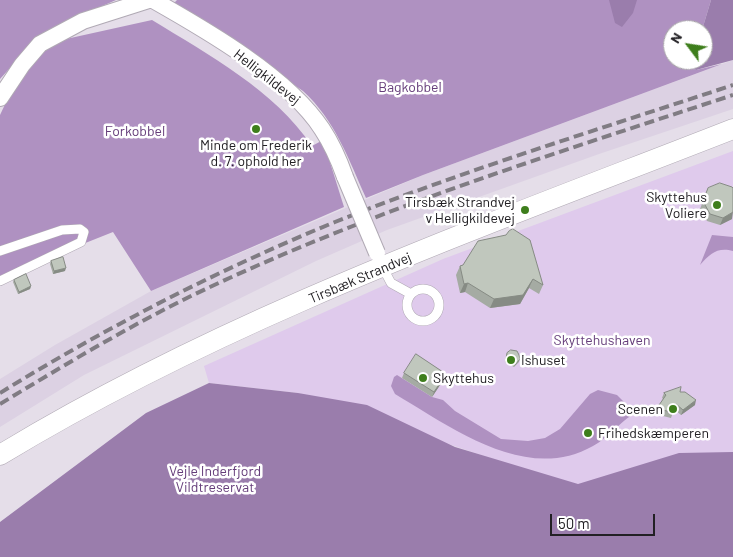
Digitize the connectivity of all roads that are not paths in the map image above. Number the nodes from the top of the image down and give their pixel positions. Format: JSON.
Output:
{"nodes":[{"id":1,"x":149,"y":0,"type":"edge"},
{"id":2,"x":153,"y":0,"type":"edge"},
{"id":3,"x":0,"y":98,"type":"edge"},
{"id":4,"x":733,"y":129,"type":"edge"},
{"id":5,"x":0,"y":251,"type":"edge"},
{"id":6,"x":380,"y":261,"type":"junction"},
{"id":7,"x":0,"y":281,"type":"edge"},
{"id":8,"x":411,"y":294,"type":"dead end"},
{"id":9,"x":0,"y":455,"type":"edge"}],
"edges":[{"from":1,"to":3,"type":"street"},
{"from":2,"to":6,"type":"street","name":"Helligkildevej","bridge":true},
{"from":4,"to":6,"type":"street","name":"Tirsbæk Strandvej"},
{"from":5,"to":7,"type":"lane"},
{"from":6,"to":8,"type":"lane"},
{"from":6,"to":9,"type":"street","name":"Tirsbæk Strandvej"}]}
